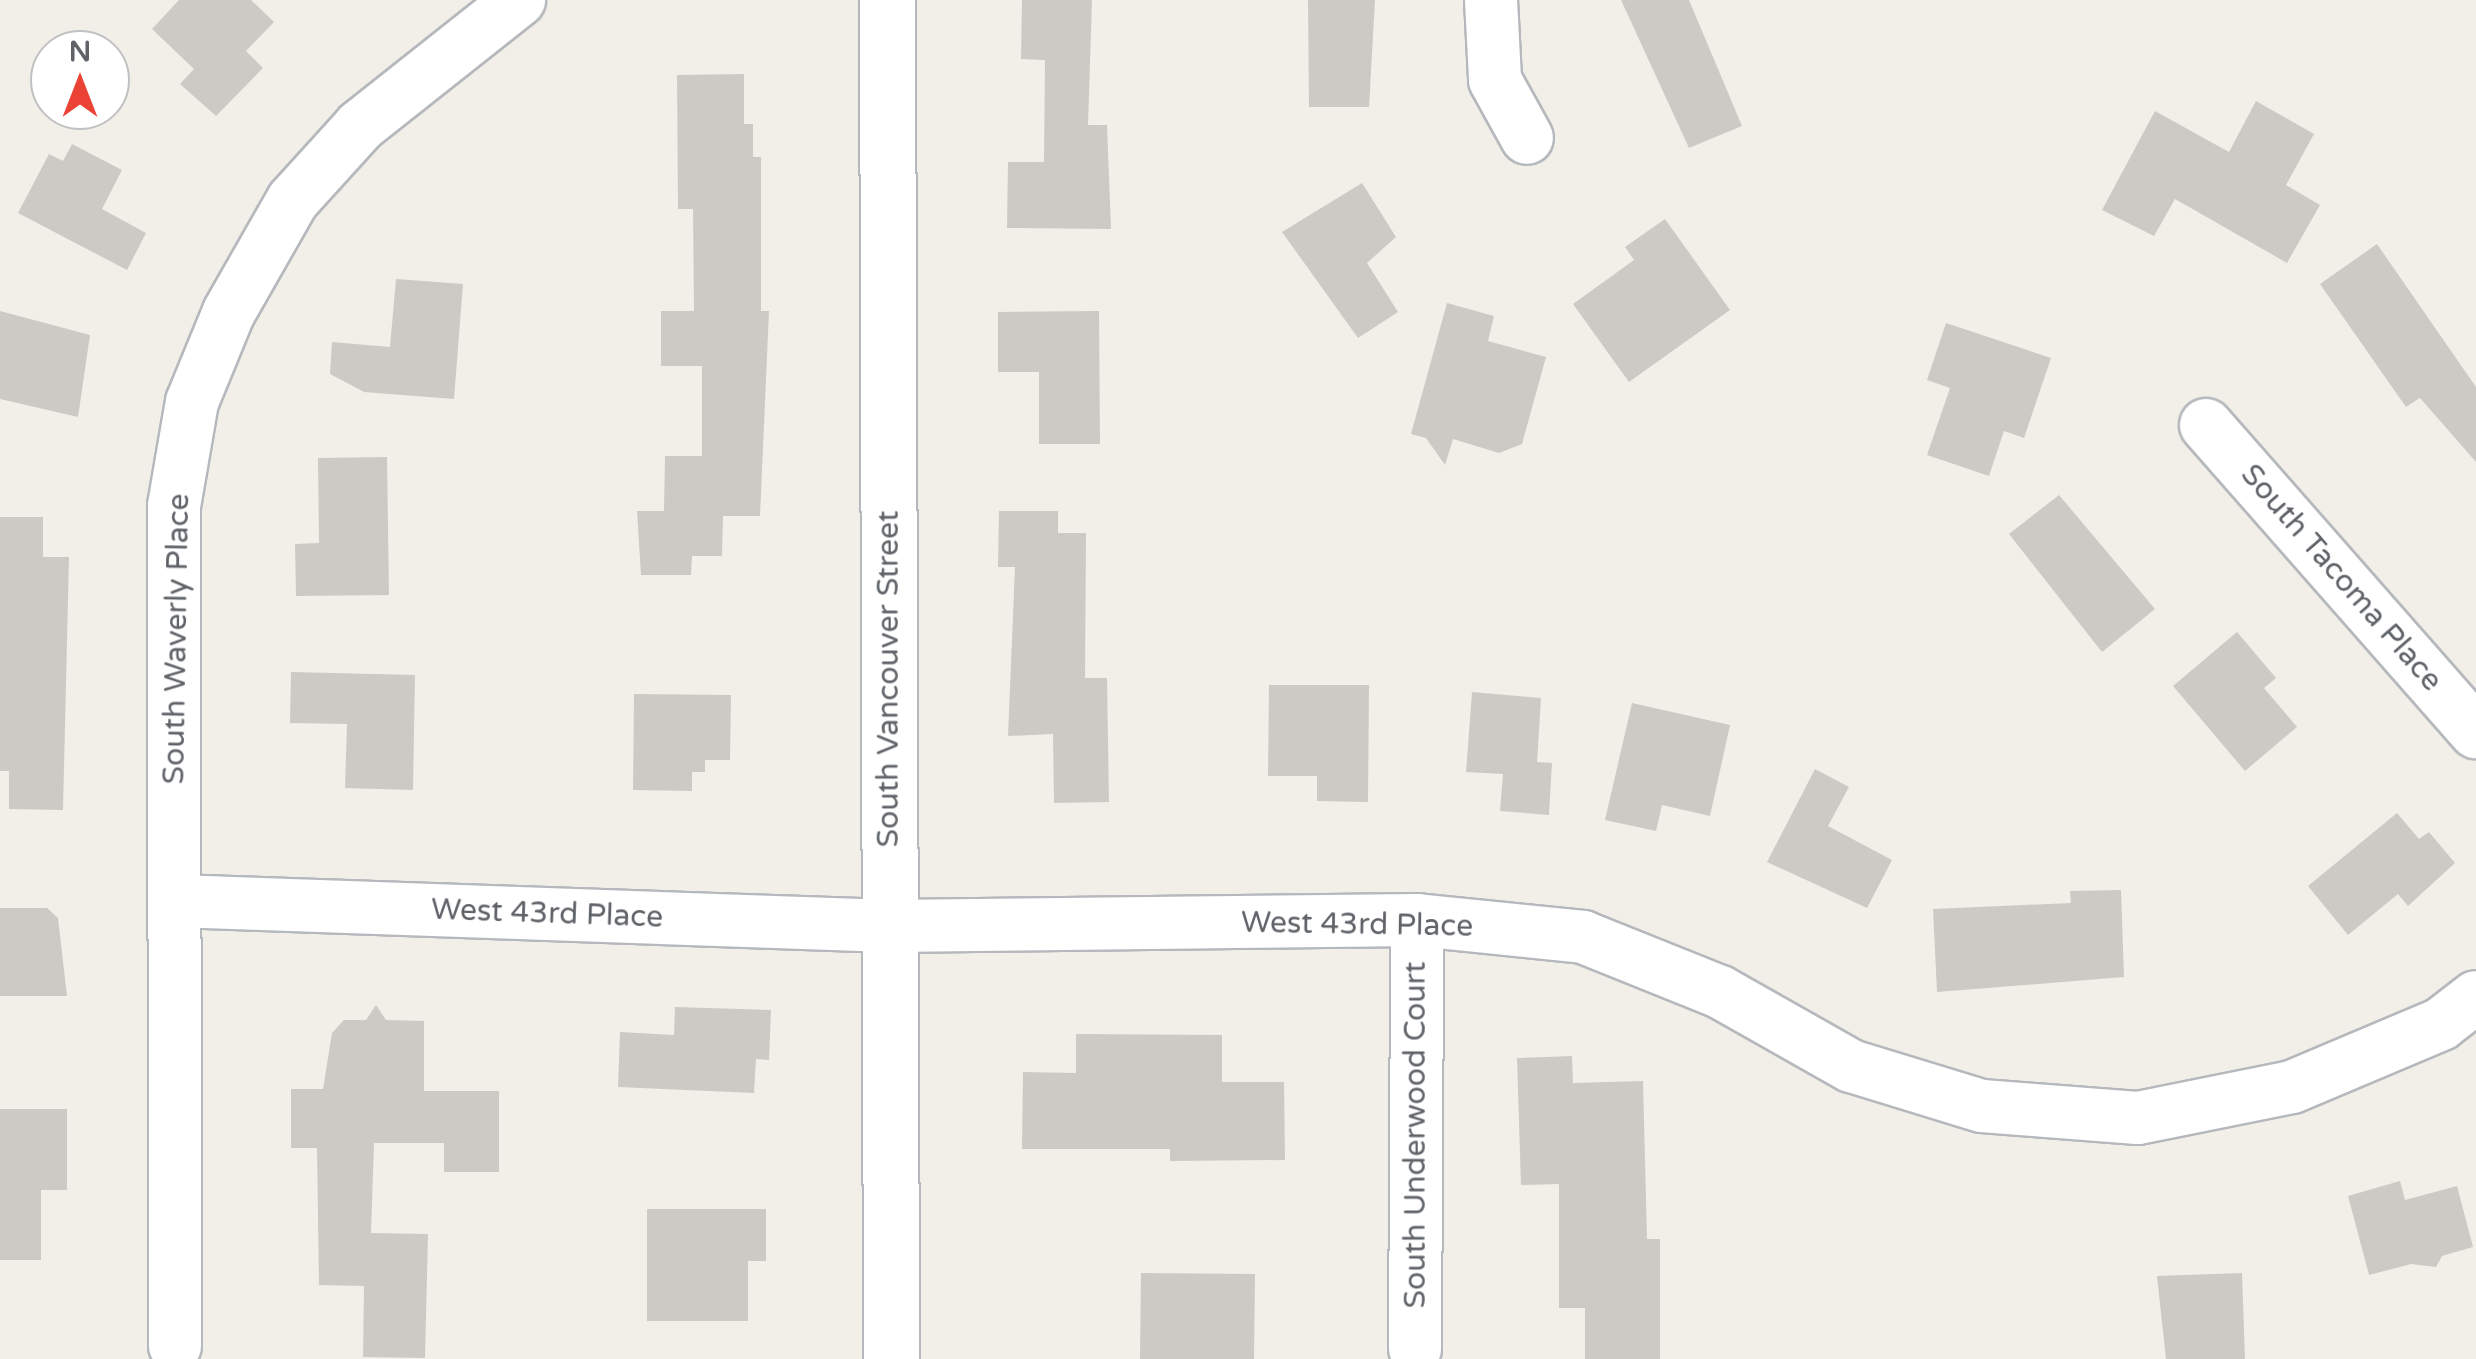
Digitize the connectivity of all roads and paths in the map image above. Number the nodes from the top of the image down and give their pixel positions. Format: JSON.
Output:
{"nodes":[{"id":1,"x":519,"y":0,"type":"edge"},
{"id":2,"x":888,"y":0,"type":"edge"},
{"id":3,"x":1491,"y":0,"type":"edge"},
{"id":4,"x":1527,"y":138,"type":"dead end"},
{"id":5,"x":2206,"y":425,"type":"dead end"},
{"id":6,"x":2476,"y":732,"type":"edge"},
{"id":7,"x":176,"y":901,"type":"junction"},
{"id":8,"x":1417,"y":920,"type":"junction"},
{"id":9,"x":890,"y":926,"type":"junction"},
{"id":10,"x":2476,"y":997,"type":"edge"},
{"id":11,"x":175,"y":1346,"type":"dead end"},
{"id":12,"x":1415,"y":1349,"type":"dead end"},
{"id":13,"x":891,"y":1359,"type":"edge"}],
"edges":[{"from":1,"to":7,"type":"street","name":"South Waverly Place"},
{"from":2,"to":9,"type":"street","name":"South Vancouver Street"},
{"from":3,"to":4,"type":"street"},
{"from":5,"to":6,"type":"street","name":"South Tacoma Place"},
{"from":7,"to":9,"type":"street","name":"West 43rd Place"},
{"from":7,"to":11,"type":"street","name":"South Waverly Place"},
{"from":8,"to":9,"type":"street","name":"West 43rd Place"},
{"from":8,"to":10,"type":"street","name":"West 43rd Place"},
{"from":8,"to":12,"type":"street","name":"South Underwood Court"},
{"from":9,"to":13,"type":"street","name":"South Vancouver Street"}]}
